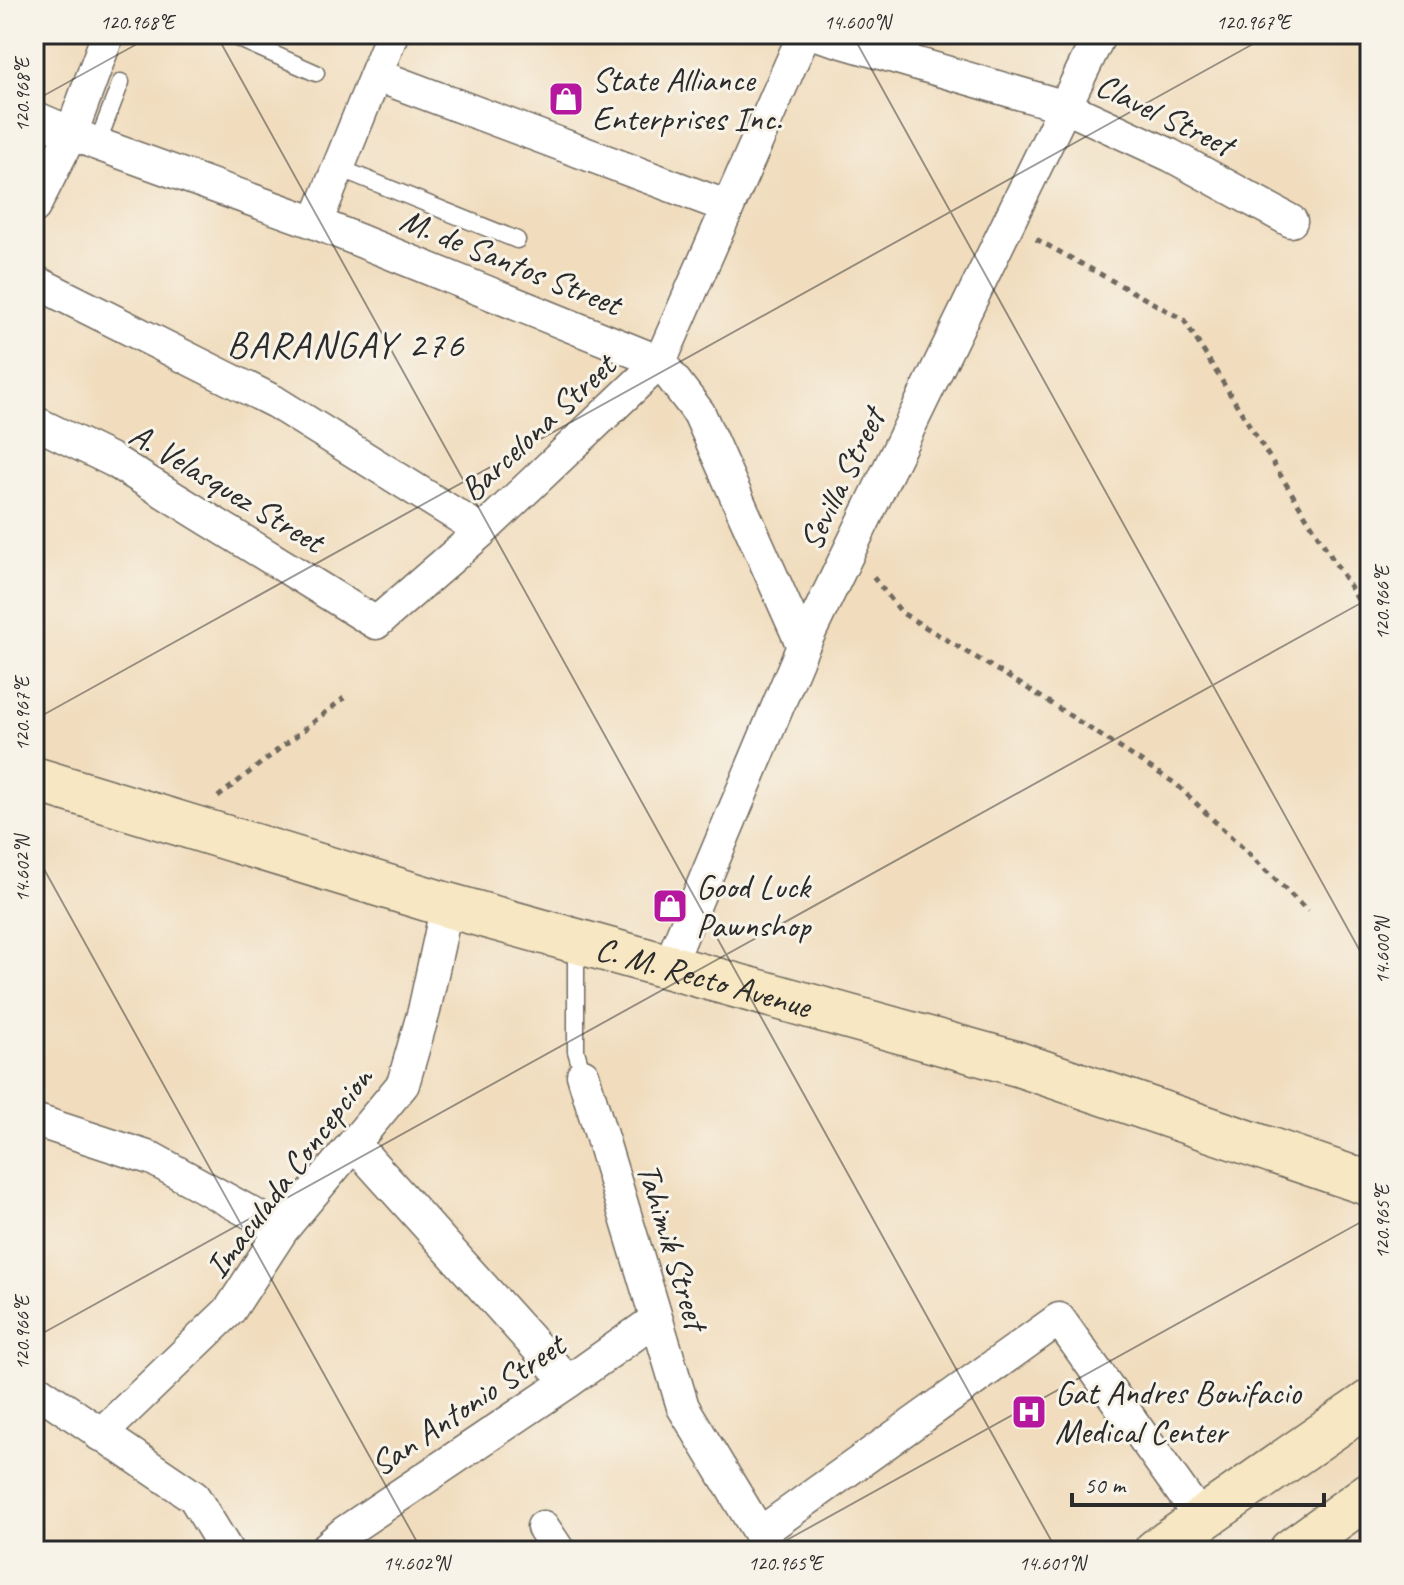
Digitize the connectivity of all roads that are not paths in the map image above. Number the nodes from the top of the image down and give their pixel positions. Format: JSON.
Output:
{"nodes":[{"id":1,"x":108,"y":34,"type":"edge"},
{"id":2,"x":228,"y":34,"type":"edge"},
{"id":3,"x":392,"y":34,"type":"edge"},
{"id":4,"x":804,"y":34,"type":"edge"},
{"id":5,"x":815,"y":34,"type":"edge"},
{"id":6,"x":1100,"y":34,"type":"edge"},
{"id":7,"x":316,"y":73,"type":"dead end"},
{"id":8,"x":376,"y":75,"type":"junction"},
{"id":9,"x":121,"y":82,"type":"dead end"},
{"id":10,"x":1066,"y":107,"type":"junction"},
{"id":11,"x":34,"y":117,"type":"edge"},
{"id":12,"x":84,"y":139,"type":"junction"},
{"id":13,"x":339,"y":168,"type":"junction"},
{"id":14,"x":34,"y":207,"type":"edge"},
{"id":15,"x":728,"y":207,"type":"junction"},
{"id":16,"x":1291,"y":221,"type":"dead end"},
{"id":17,"x":316,"y":223,"type":"junction"},
{"id":18,"x":517,"y":240,"type":"dead end"},
{"id":19,"x":34,"y":281,"type":"edge"},
{"id":20,"x":660,"y":362,"type":"junction"},
{"id":21,"x":34,"y":422,"type":"edge"},
{"id":22,"x":482,"y":531,"type":"junction"},
{"id":23,"x":376,"y":623,"type":"joint"},
{"id":24,"x":803,"y":646,"type":"junction"},
{"id":25,"x":34,"y":779,"type":"edge"},
{"id":26,"x":447,"y":905,"type":"junction"},
{"id":27,"x":577,"y":939,"type":"junction"},
{"id":28,"x":669,"y":966,"type":"junction"},
{"id":29,"x":583,"y":1075,"type":"joint"},
{"id":30,"x":34,"y":1120,"type":"edge"},
{"id":31,"x":354,"y":1144,"type":"junction"},
{"id":32,"x":1370,"y":1184,"type":"edge"},
{"id":33,"x":282,"y":1230,"type":"junction"},
{"id":34,"x":655,"y":1320,"type":"junction"},
{"id":35,"x":568,"y":1382,"type":"junction"},
{"id":36,"x":34,"y":1388,"type":"edge"},
{"id":37,"x":1370,"y":1402,"type":"edge"},
{"id":38,"x":100,"y":1435,"type":"junction"},
{"id":39,"x":1370,"y":1494,"type":"edge"},
{"id":40,"x":1186,"y":1538,"type":"edge"},
{"id":41,"x":765,"y":1543,"type":"edge"},
{"id":42,"x":342,"y":1545,"type":"edge"},
{"id":43,"x":227,"y":1551,"type":"edge"},
{"id":44,"x":1291,"y":1551,"type":"edge"}],
"edges":[{"from":1,"to":12,"type":"street"},
{"from":2,"to":7,"type":"lane"},
{"from":3,"to":8,"type":"street"},
{"from":4,"to":15,"type":"street","name":"Barcelona Street"},
{"from":5,"to":10,"type":"street","name":"Clavel Street"},
{"from":6,"to":10,"type":"street","name":"Sevilla Street"},
{"from":8,"to":13,"type":"street"},
{"from":8,"to":15,"type":"street"},
{"from":9,"to":12,"type":"lane"},
{"from":10,"to":16,"type":"street","name":"Clavel Street"},
{"from":10,"to":24,"type":"street","name":"Sevilla Street"},
{"from":11,"to":12,"type":"street","name":"M. de Santos Street"},
{"from":12,"to":14,"type":"street"},
{"from":12,"to":17,"type":"street","name":"M. de Santos Street"},
{"from":13,"to":17,"type":"street"},
{"from":13,"to":18,"type":"lane"},
{"from":15,"to":20,"type":"street","name":"Barcelona Street"},
{"from":17,"to":20,"type":"street","name":"M. de Santos Street"},
{"from":19,"to":22,"type":"street"},
{"from":20,"to":22,"type":"street","name":"Barcelona Street"},
{"from":20,"to":24,"type":"street"},
{"from":21,"to":23,"type":"street","name":"A. Velasquez Street"},
{"from":22,"to":23,"type":"street","name":"Barcelona Street"},
{"from":24,"to":28,"type":"street","name":"Sevilla Street"},
{"from":25,"to":26,"type":"main road","name":"C. M. Recto Avenue"},
{"from":26,"to":27,"type":"main road","name":"C. M. Recto Avenue"},
{"from":26,"to":31,"type":"street","name":"Imaculada Concepcion"},
{"from":27,"to":28,"type":"main road","name":"C. M. Recto Avenue"},
{"from":27,"to":29,"type":"lane","name":"Tahimik Street"},
{"from":28,"to":32,"type":"main road","name":"C. M. Recto Avenue"},
{"from":29,"to":34,"type":"street","name":"Tahimik Street"},
{"from":30,"to":33,"type":"street"},
{"from":31,"to":33,"type":"street","name":"Imaculada Concepcion"},
{"from":31,"to":35,"type":"street"},
{"from":33,"to":38,"type":"street","name":"Imaculada Concepcion"},
{"from":34,"to":35,"type":"street","name":"San Antonio Street"},
{"from":34,"to":41,"type":"street","name":"Tahimik Street"},
{"from":35,"to":42,"type":"street","name":"San Antonio Street"},
{"from":36,"to":38,"type":"street"},
{"from":37,"to":40,"type":"main road"},
{"from":38,"to":43,"type":"street"},
{"from":39,"to":44,"type":"main road"},
{"from":40,"to":41,"type":"street"}]}
